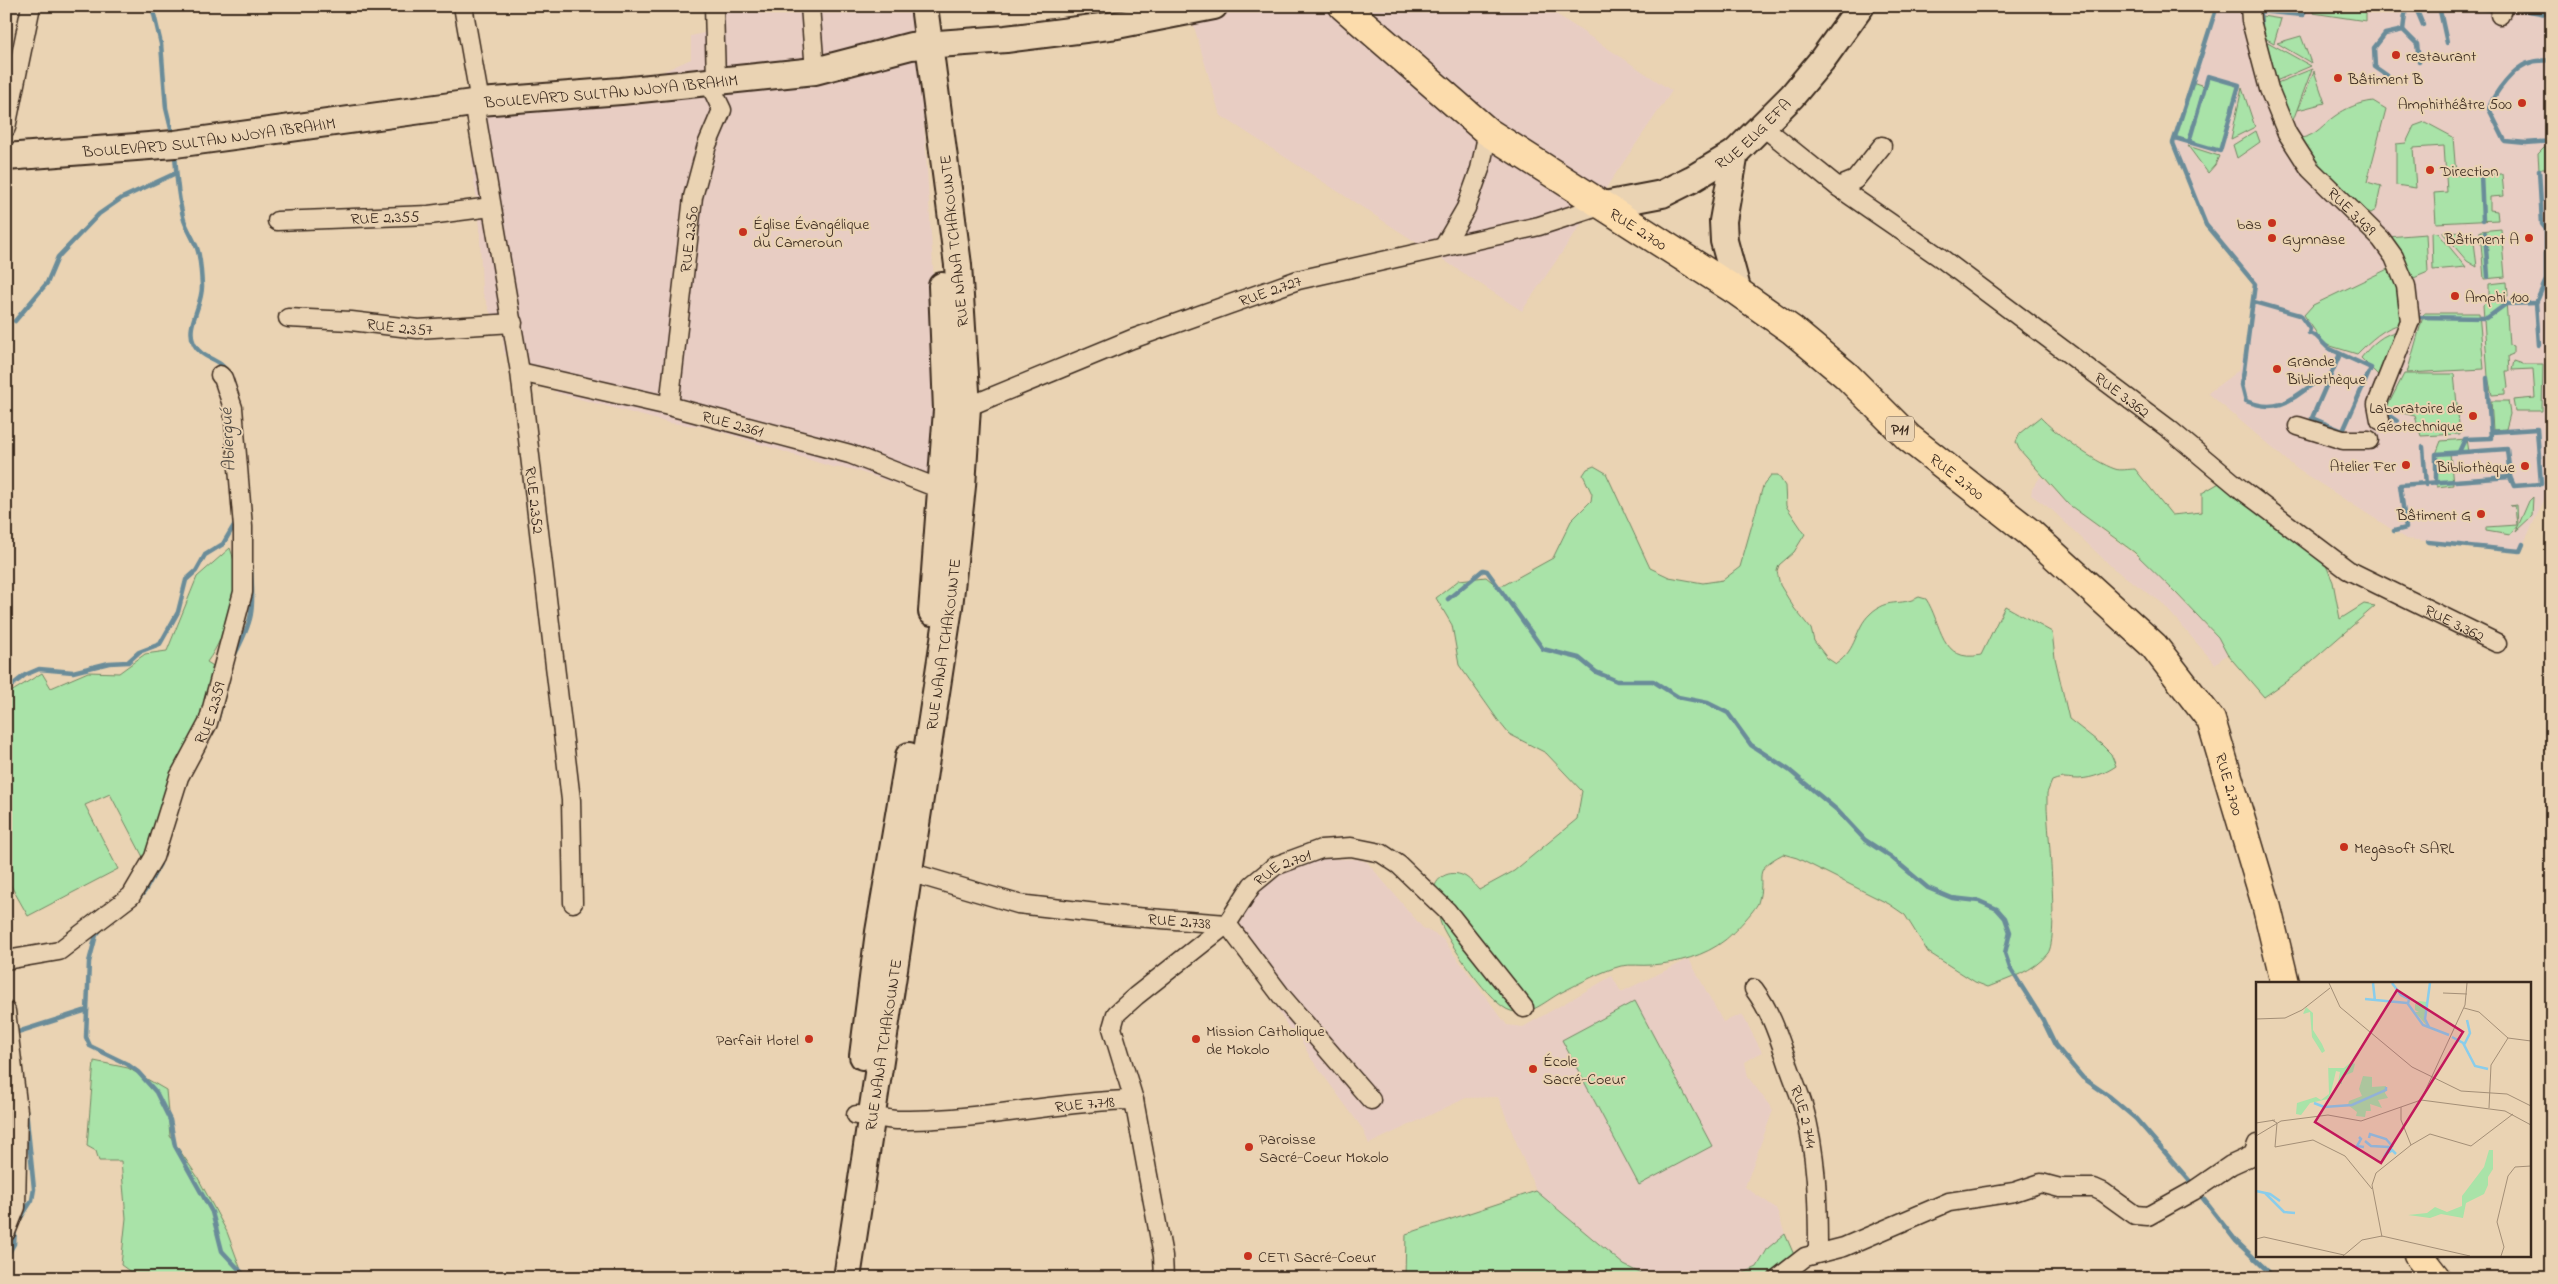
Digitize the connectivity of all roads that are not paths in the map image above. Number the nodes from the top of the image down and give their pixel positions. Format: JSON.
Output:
{"nodes":[{"id":1,"x":31,"y":6,"type":"edge"},
{"id":2,"x":462,"y":6,"type":"edge"},
{"id":3,"x":714,"y":6,"type":"edge"},
{"id":4,"x":810,"y":6,"type":"edge"},
{"id":5,"x":907,"y":6,"type":"edge"},
{"id":6,"x":924,"y":6,"type":"edge"},
{"id":7,"x":1214,"y":6,"type":"edge"},
{"id":8,"x":1343,"y":6,"type":"edge"},
{"id":9,"x":1861,"y":6,"type":"edge"},
{"id":10,"x":2250,"y":6,"type":"edge"},
{"id":11,"x":919,"y":46,"type":"junction"},
{"id":12,"x":816,"y":71,"type":"junction"},
{"id":13,"x":716,"y":80,"type":"junction"},
{"id":14,"x":480,"y":102,"type":"junction"},
{"id":15,"x":1761,"y":125,"type":"junction"},
{"id":16,"x":6,"y":128,"type":"edge"},
{"id":17,"x":1488,"y":132,"type":"junction"},
{"id":18,"x":1882,"y":146,"type":"dead end"},
{"id":19,"x":1735,"y":153,"type":"junction"},
{"id":20,"x":6,"y":157,"type":"edge"},
{"id":21,"x":1838,"y":187,"type":"junction"},
{"id":22,"x":1604,"y":205,"type":"junction"},
{"id":23,"x":491,"y":207,"type":"junction"},
{"id":24,"x":277,"y":221,"type":"dead end"},
{"id":25,"x":1444,"y":246,"type":"junction"},
{"id":26,"x":1738,"y":292,"type":"junction"},
{"id":27,"x":288,"y":318,"type":"dead end"},
{"id":28,"x":513,"y":323,"type":"junction"},
{"id":29,"x":520,"y":372,"type":"junction"},
{"id":30,"x":220,"y":375,"type":"dead end"},
{"id":31,"x":669,"y":406,"type":"junction"},
{"id":32,"x":957,"y":409,"type":"junction"},
{"id":33,"x":2380,"y":420,"type":"dead end"},
{"id":34,"x":2298,"y":426,"type":"dead end"},
{"id":35,"x":2369,"y":440,"type":"dead end"},
{"id":36,"x":940,"y":489,"type":"junction"},
{"id":37,"x":2497,"y":643,"type":"dead end"},
{"id":38,"x":909,"y":872,"type":"junction"},
{"id":39,"x":573,"y":904,"type":"dead end"},
{"id":40,"x":1226,"y":924,"type":"junction"},
{"id":41,"x":6,"y":960,"type":"edge"},
{"id":42,"x":2285,"y":982,"type":"edge"},
{"id":43,"x":1754,"y":989,"type":"dead end"},
{"id":44,"x":1524,"y":1008,"type":"dead end"},
{"id":45,"x":6,"y":1011,"type":"edge"},
{"id":46,"x":1134,"y":1100,"type":"junction"},
{"id":47,"x":1371,"y":1100,"type":"dead end"},
{"id":48,"x":864,"y":1115,"type":"junction"},
{"id":49,"x":2256,"y":1147,"type":"edge"},
{"id":50,"x":12,"y":1178,"type":"edge"},
{"id":51,"x":6,"y":1232,"type":"edge"},
{"id":52,"x":1818,"y":1252,"type":"junction"},
{"id":53,"x":2419,"y":1256,"type":"edge"},
{"id":54,"x":836,"y":1278,"type":"edge"},
{"id":55,"x":847,"y":1278,"type":"edge"},
{"id":56,"x":1164,"y":1278,"type":"edge"},
{"id":57,"x":1778,"y":1278,"type":"edge"},
{"id":58,"x":2436,"y":1278,"type":"edge"}],
"edges":[{"from":1,"to":16,"type":"street"},
{"from":2,"to":14,"type":"street","name":"RUE 2.352"},
{"from":3,"to":13,"type":"street","name":"RUE 2.350"},
{"from":4,"to":12,"type":"street"},
{"from":5,"to":11,"type":"main road","name":"RUE NANA TCHAKOUNTE"},
{"from":6,"to":11,"type":"main road","name":"RUE NANA TCHAKOUNTE"},
{"from":7,"to":11,"type":"main road","name":"BOULEVARD SULTAN NJOYA IBRAHIM"},
{"from":8,"to":17,"type":"main road","name":"RUE 2.700","number":"P11"},
{"from":9,"to":15,"type":"main road","name":"RUE ELIG EFA"},
{"from":10,"to":33,"type":"street","name":"RUE 3.439"},
{"from":11,"to":12,"type":"main road","name":"BOULEVARD SULTAN NJOYA IBRAHIM"},
{"from":11,"to":32,"type":"main road","name":"RUE NANA TCHAKOUNTE"},
{"from":12,"to":13,"type":"main road","name":"BOULEVARD SULTAN NJOYA IBRAHIM"},
{"from":13,"to":14,"type":"main road","name":"BOULEVARD SULTAN NJOYA IBRAHIM"},
{"from":13,"to":31,"type":"street","name":"RUE 2.350"},
{"from":14,"to":20,"type":"main road","name":"BOULEVARD SULTAN NJOYA IBRAHIM"},
{"from":14,"to":23,"type":"street","name":"RUE 2.352"},
{"from":15,"to":19,"type":"main road","name":"RUE ELIG EFA"},
{"from":15,"to":21,"type":"street","name":"RUE 3.362"},
{"from":17,"to":22,"type":"main road","name":"RUE 2.700","number":"P11"},
{"from":17,"to":25,"type":"street"},
{"from":18,"to":21,"type":"street"},
{"from":19,"to":22,"type":"main road","name":"RUE ELIG EFA"},
{"from":19,"to":26,"type":"main road"},
{"from":21,"to":37,"type":"street","name":"RUE 3.362"},
{"from":22,"to":25,"type":"street","name":"RUE 2.727"},
{"from":22,"to":26,"type":"main road","name":"RUE 2.700","number":"P11"},
{"from":23,"to":24,"type":"street","name":"RUE 2.355"},
{"from":23,"to":28,"type":"street","name":"RUE 2.352"},
{"from":25,"to":32,"type":"street","name":"RUE 2.727"},
{"from":26,"to":42,"type":"main road","name":"RUE 2.700","number":"P11"},
{"from":27,"to":28,"type":"street","name":"RUE 2.357"},
{"from":28,"to":29,"type":"street","name":"RUE 2.352"},
{"from":29,"to":31,"type":"street","name":"RUE 2.361"},
{"from":29,"to":39,"type":"street","name":"RUE 2.352"},
{"from":30,"to":41,"type":"street","name":"RUE 2.359"},
{"from":31,"to":36,"type":"street","name":"RUE 2.361"},
{"from":32,"to":36,"type":"main road","name":"RUE NANA TCHAKOUNTE"},
{"from":32,"to":38,"type":"main road","name":"RUE NANA TCHAKOUNTE"},
{"from":34,"to":35,"type":"street"},
{"from":36,"to":48,"type":"main road","name":"RUE NANA TCHAKOUNTE"},
{"from":38,"to":40,"type":"street","name":"RUE 2.738"},
{"from":38,"to":48,"type":"main road","name":"RUE NANA TCHAKOUNTE"},
{"from":40,"to":44,"type":"street","name":"RUE 2.701"},
{"from":40,"to":46,"type":"street","name":"RUE 2.701"},
{"from":40,"to":47,"type":"street","name":"RUE 2.738"},
{"from":43,"to":52,"type":"street","name":"RUE 2 744"},
{"from":45,"to":50,"type":"street"},
{"from":46,"to":48,"type":"street","name":"RUE 7.718"},
{"from":46,"to":56,"type":"street","name":"RUE 7.718"},
{"from":48,"to":54,"type":"main road","name":"RUE NANA TCHAKOUNTE"},
{"from":48,"to":55,"type":"main road","name":"RUE NANA TCHAKOUNTE"},
{"from":49,"to":52,"type":"street"},
{"from":50,"to":51,"type":"street"},
{"from":52,"to":57,"type":"street"},
{"from":53,"to":58,"type":"main road"}]}
